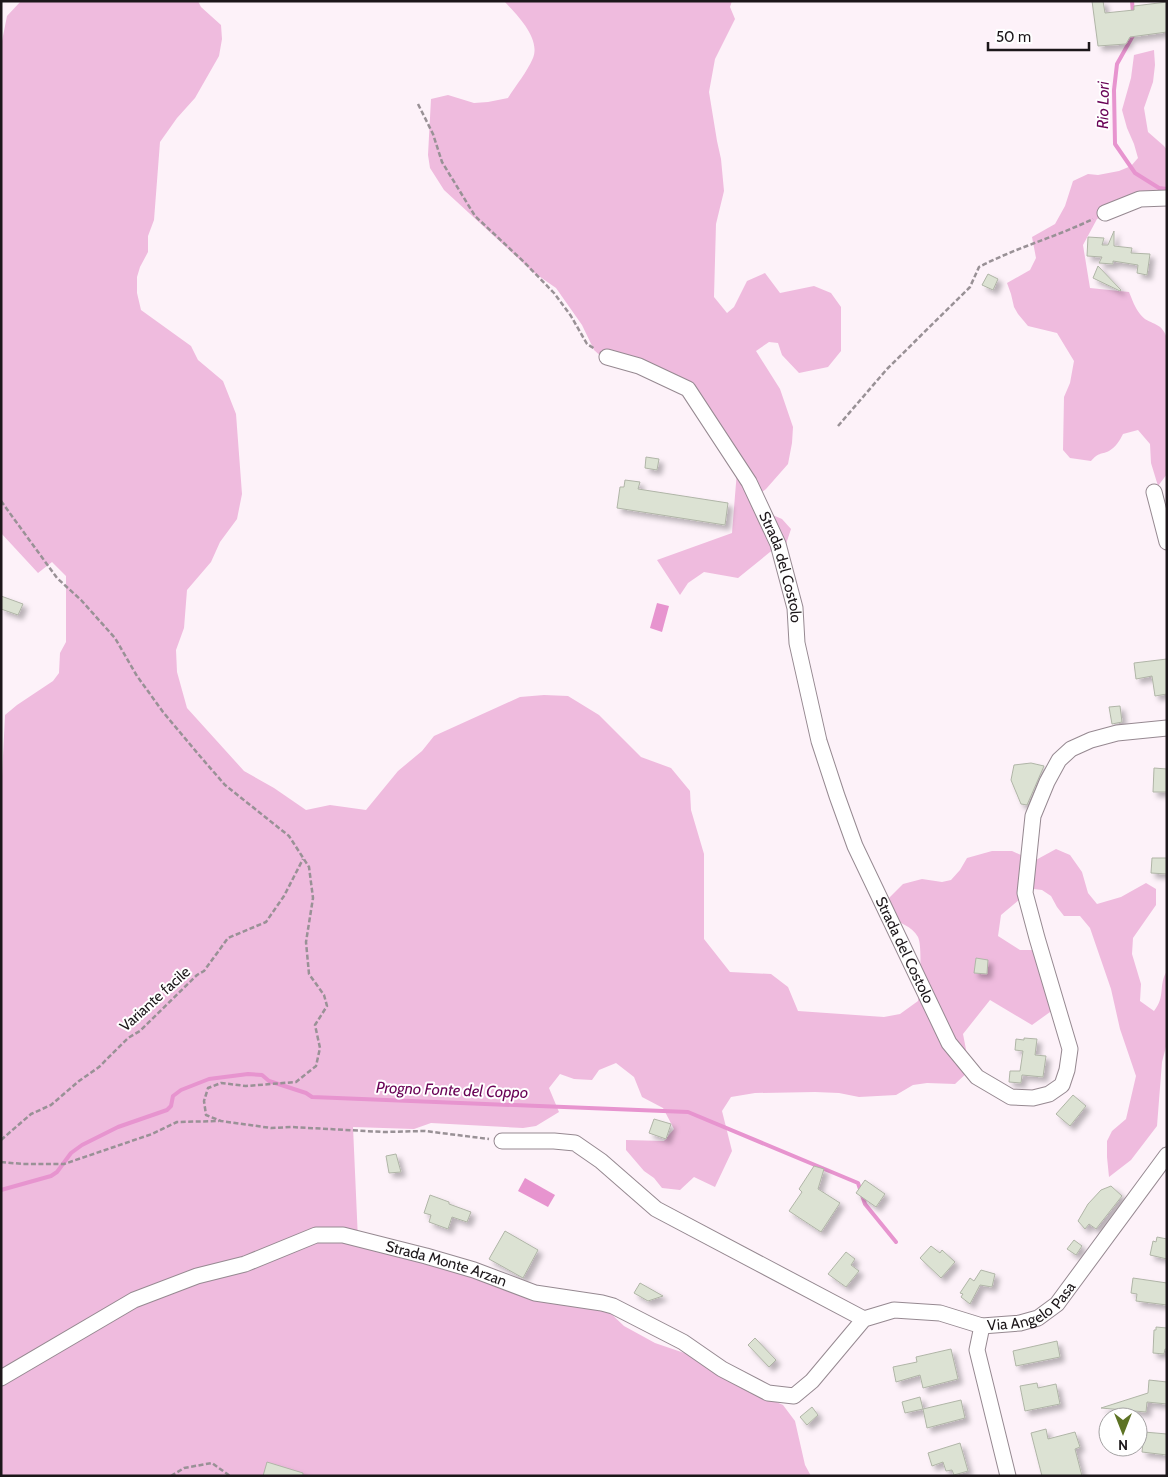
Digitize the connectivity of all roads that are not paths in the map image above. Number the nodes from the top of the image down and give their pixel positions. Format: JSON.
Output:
{"nodes":[{"id":1,"x":1167,"y":198,"type":"edge"},
{"id":2,"x":1106,"y":213,"type":"road end"},
{"id":3,"x":607,"y":357,"type":"road end"},
{"id":4,"x":1154,"y":492,"type":"dead end"},
{"id":5,"x":1167,"y":542,"type":"edge"},
{"id":6,"x":1167,"y":728,"type":"edge"},
{"id":7,"x":502,"y":1141,"type":"road end"},
{"id":8,"x":1167,"y":1155,"type":"edge"},
{"id":9,"x":864,"y":1319,"type":"junction"},
{"id":10,"x":982,"y":1326,"type":"junction"},
{"id":11,"x":1,"y":1378,"type":"edge"},
{"id":12,"x":1008,"y":1476,"type":"edge"}],
"edges":[{"from":1,"to":2,"type":"street"},
{"from":3,"to":6,"type":"street","name":"Strada del Costolo"},
{"from":4,"to":5,"type":"street"},
{"from":7,"to":9,"type":"street"},
{"from":8,"to":10,"type":"street","name":"Via Angelo Pasa"},
{"from":9,"to":10,"type":"street"},
{"from":9,"to":11,"type":"street","name":"Strada Monte Arzan"},
{"from":10,"to":12,"type":"street","name":"Via Angelo Pasa"}]}
